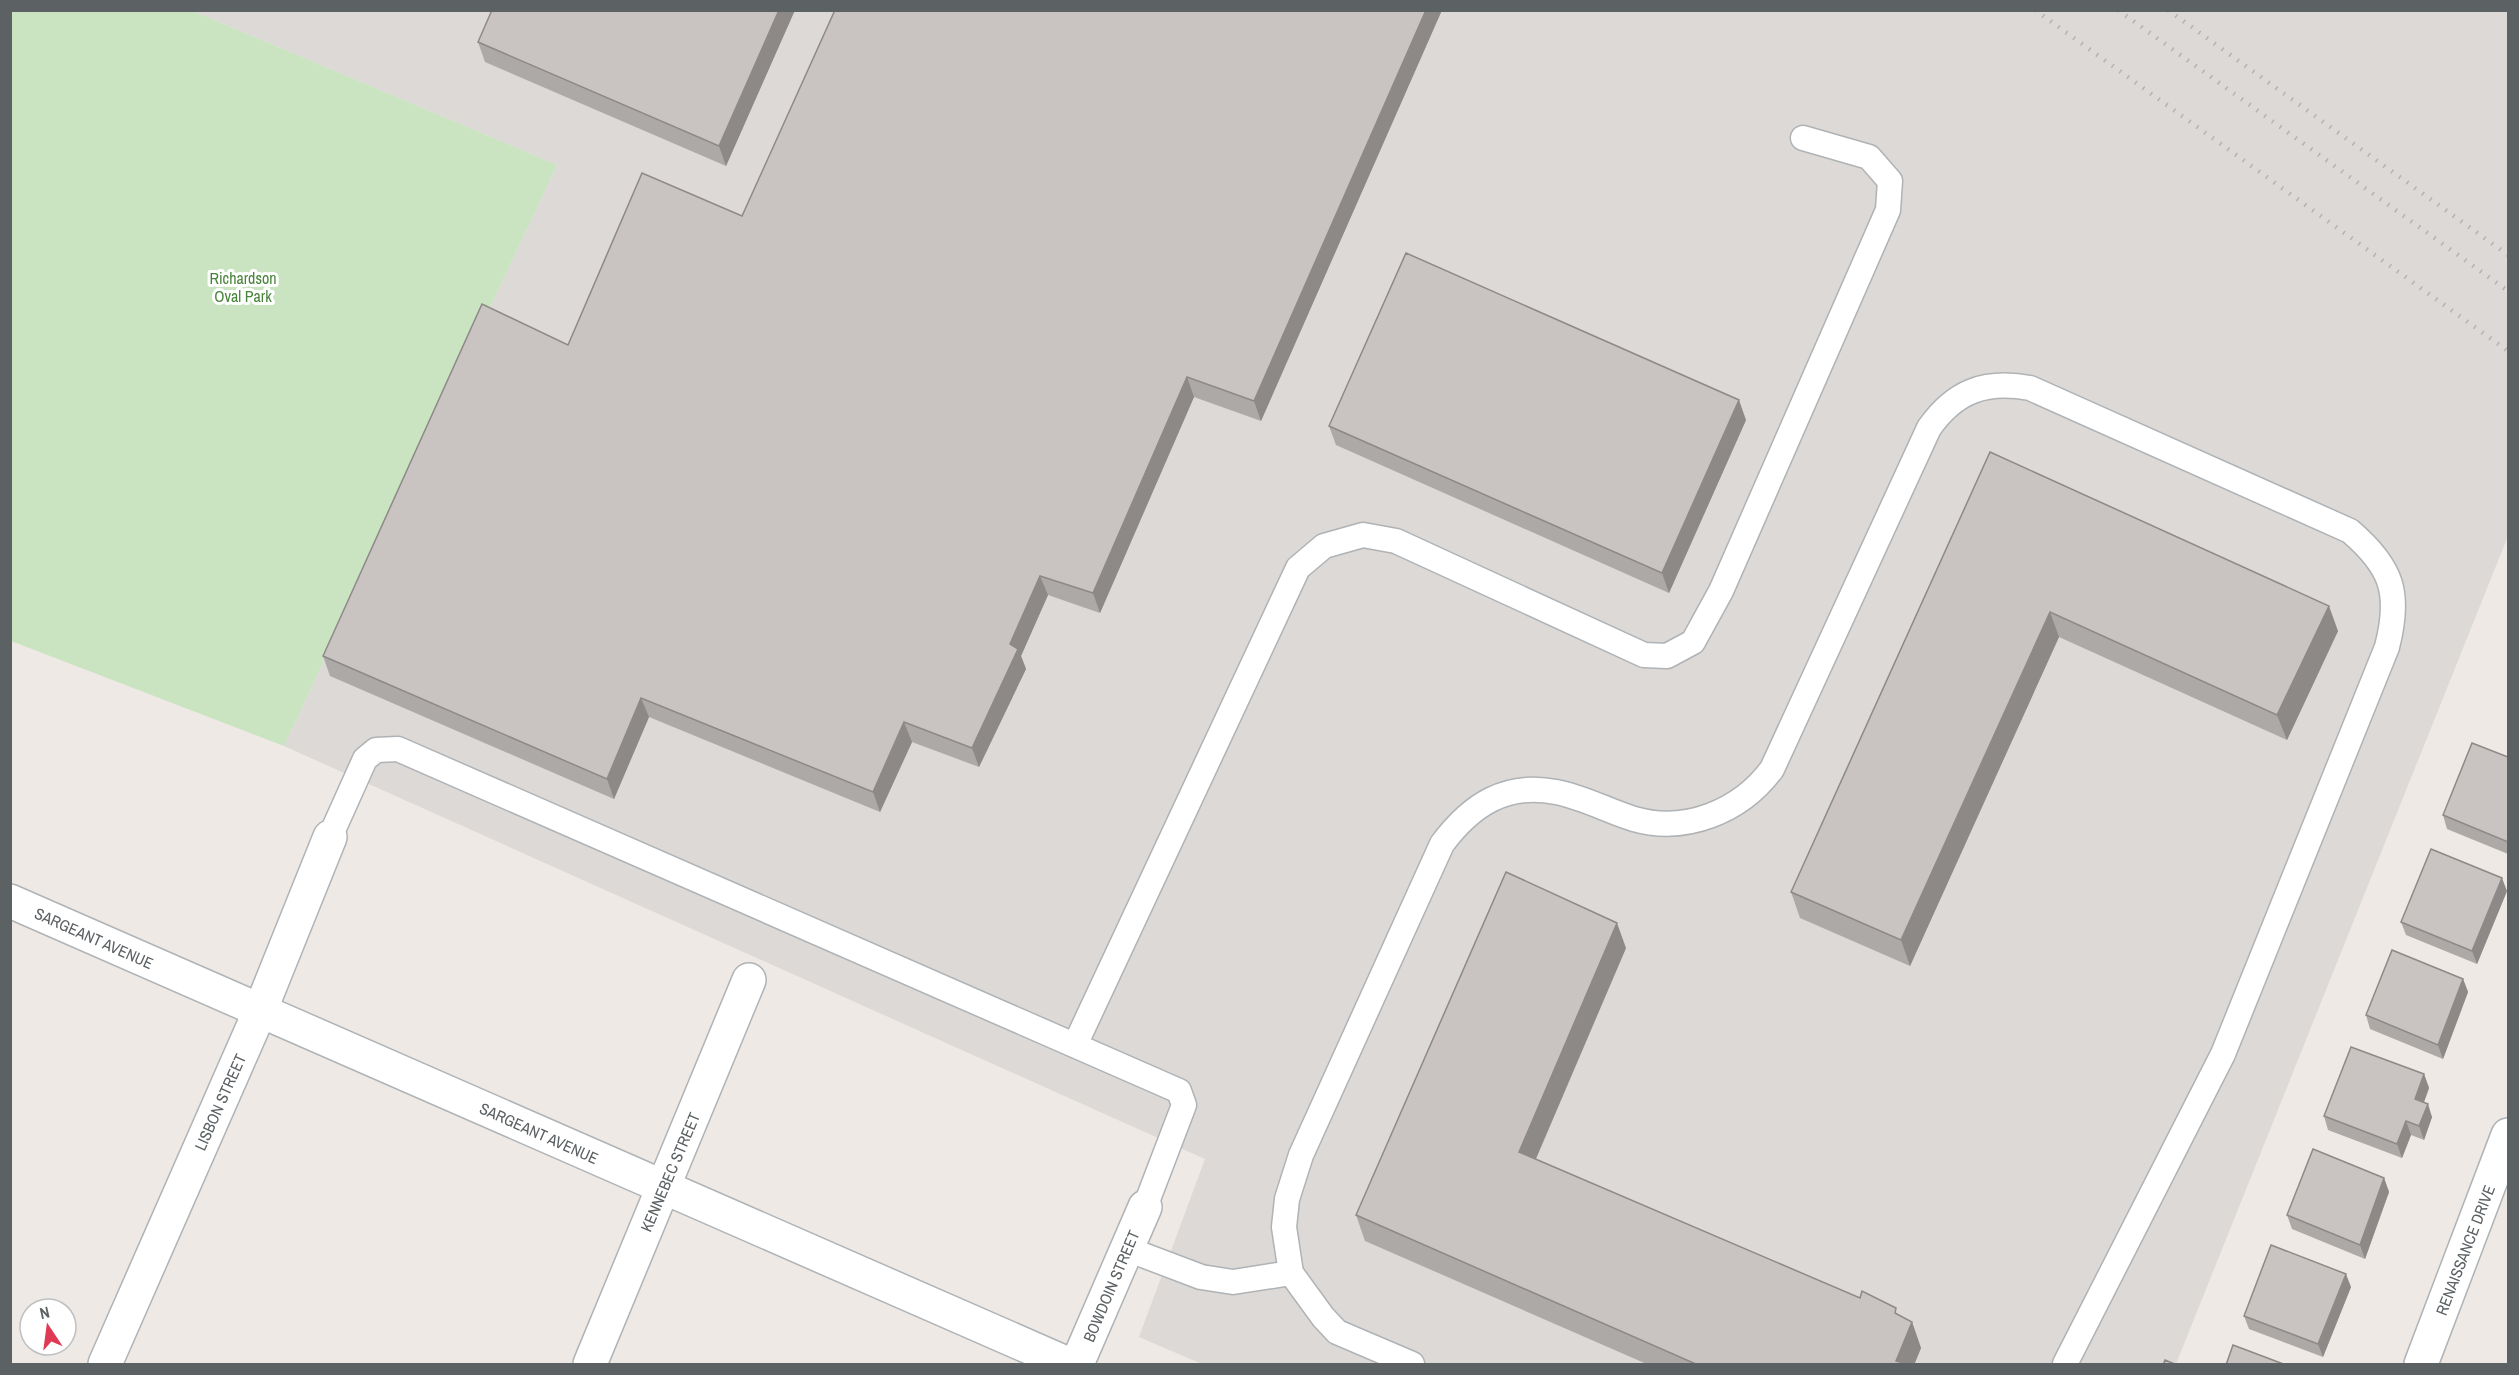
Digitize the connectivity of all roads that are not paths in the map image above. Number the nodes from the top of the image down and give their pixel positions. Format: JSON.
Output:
{"nodes":[{"id":1,"x":1803,"y":138,"type":"dead end"},
{"id":2,"x":330,"y":837,"type":"joint"},
{"id":3,"x":10,"y":901,"type":"edge"},
{"id":4,"x":749,"y":980,"type":"dead end"},
{"id":5,"x":260,"y":1011,"type":"junction"},
{"id":6,"x":1075,"y":1045,"type":"junction"},
{"id":7,"x":2508,"y":1135,"type":"edge"},
{"id":8,"x":664,"y":1187,"type":"junction"},
{"id":9,"x":1145,"y":1207,"type":"joint"},
{"id":10,"x":1127,"y":1248,"type":"junction"},
{"id":11,"x":1291,"y":1273,"type":"junction"},
{"id":12,"x":105,"y":1365,"type":"edge"},
{"id":13,"x":590,"y":1365,"type":"edge"},
{"id":14,"x":1068,"y":1365,"type":"edge"},
{"id":15,"x":1077,"y":1365,"type":"edge"},
{"id":16,"x":1412,"y":1365,"type":"edge"},
{"id":17,"x":2065,"y":1365,"type":"edge"},
{"id":18,"x":2421,"y":1365,"type":"edge"}],
"edges":[{"from":1,"to":6,"type":"lane"},
{"from":2,"to":5,"type":"street","name":"LISBON STREET"},
{"from":2,"to":6,"type":"lane"},
{"from":3,"to":5,"type":"street","name":"SARGEANT AVENUE"},
{"from":4,"to":8,"type":"street","name":"KENNEBEC STREET"},
{"from":5,"to":8,"type":"street","name":"SARGEANT AVENUE"},
{"from":5,"to":12,"type":"street","name":"LISBON STREET"},
{"from":6,"to":9,"type":"lane"},
{"from":7,"to":18,"type":"street","name":"RENAISSANCE DRIVE"},
{"from":8,"to":13,"type":"street","name":"KENNEBEC STREET"},
{"from":8,"to":14,"type":"street","name":"SARGEANT AVENUE"},
{"from":9,"to":10,"type":"street","name":"BOWDOIN STREET"},
{"from":10,"to":11,"type":"lane"},
{"from":10,"to":15,"type":"street","name":"BOWDOIN STREET"},
{"from":11,"to":16,"type":"lane"},
{"from":11,"to":17,"type":"lane"}]}
